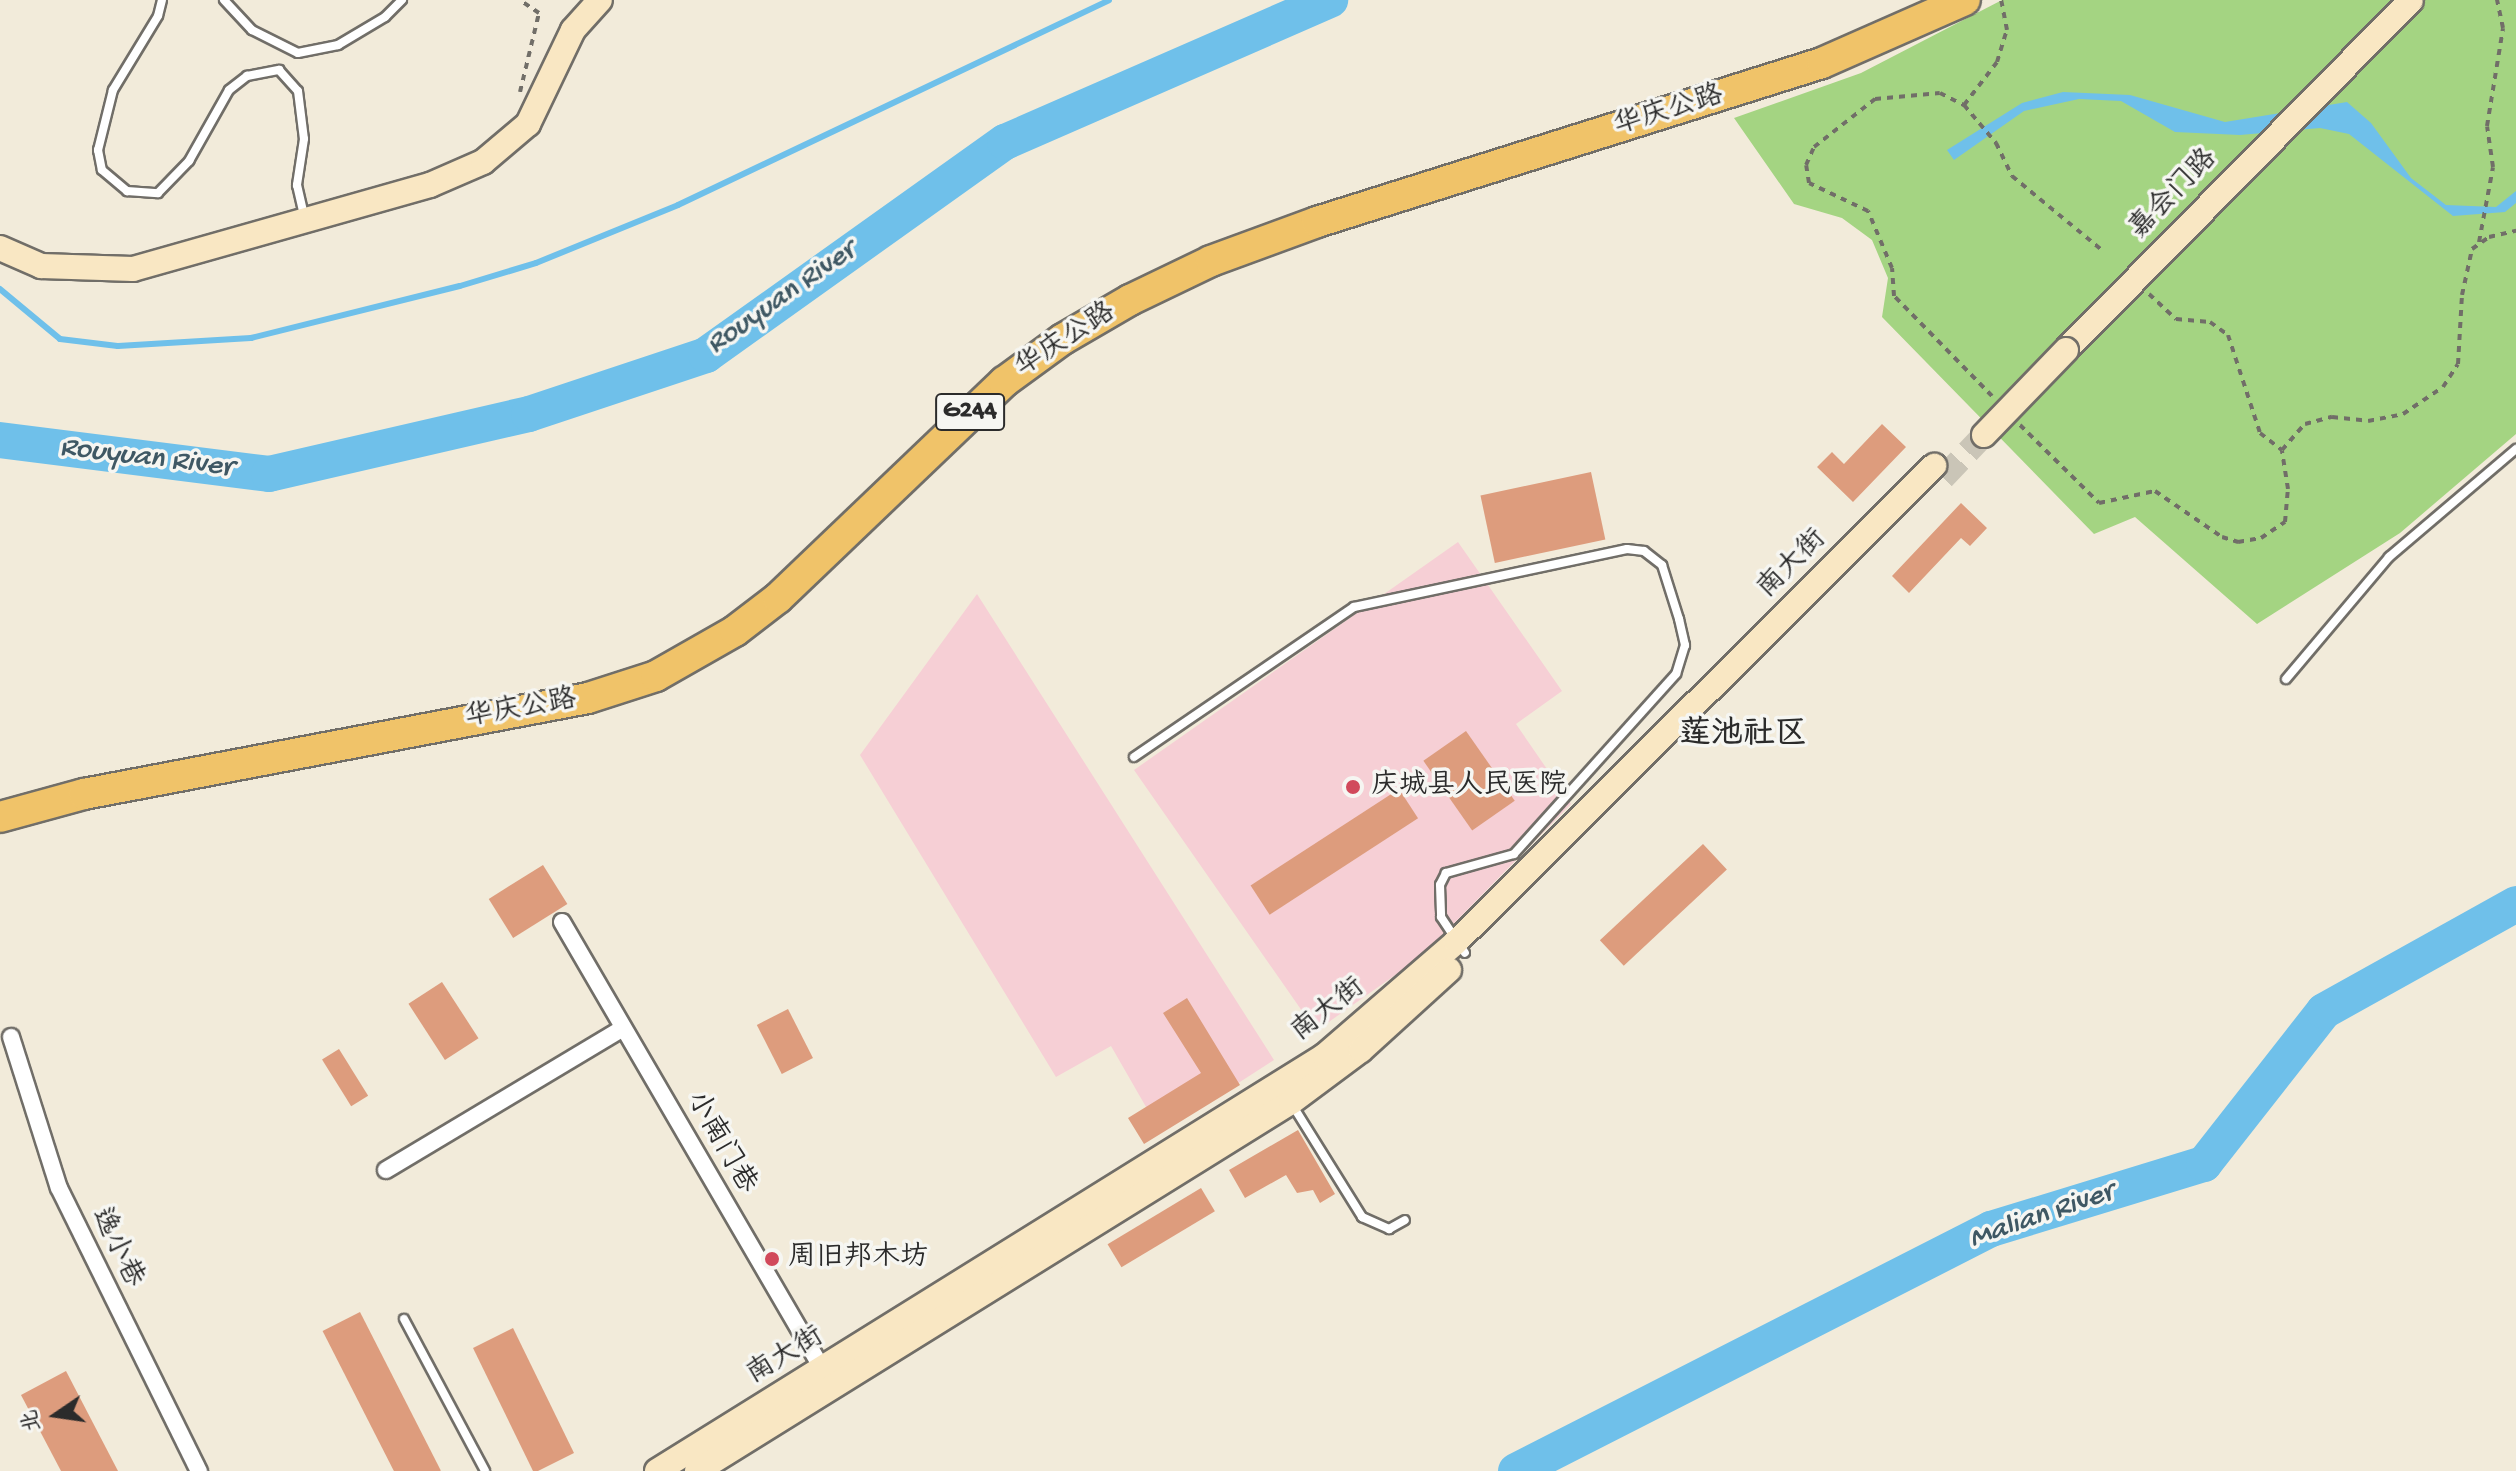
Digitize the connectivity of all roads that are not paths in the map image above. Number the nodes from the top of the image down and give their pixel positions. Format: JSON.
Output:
{"nodes":[{"id":1,"x":162,"y":0,"type":"edge"},
{"id":2,"x":224,"y":0,"type":"edge"},
{"id":3,"x":402,"y":0,"type":"edge"},
{"id":4,"x":600,"y":0,"type":"edge"},
{"id":5,"x":1943,"y":0,"type":"edge"},
{"id":6,"x":1965,"y":0,"type":"edge"},
{"id":7,"x":2389,"y":0,"type":"edge"},
{"id":8,"x":2411,"y":0,"type":"edge"},
{"id":9,"x":1924,"y":7,"type":"edge"},
{"id":10,"x":2300,"y":99,"type":"junction"},
{"id":11,"x":305,"y":221,"type":"junction"},
{"id":12,"x":0,"y":248,"type":"edge"},
{"id":13,"x":1978,"y":430,"type":"tunnel mouth"},
{"id":14,"x":2516,"y":449,"type":"edge"},
{"id":15,"x":1939,"y":472,"type":"tunnel mouth"},
{"id":16,"x":2286,"y":679,"type":"dead end"},
{"id":17,"x":1134,"y":757,"type":"dead end"},
{"id":18,"x":0,"y":805,"type":"edge"},
{"id":19,"x":0,"y":817,"type":"edge"},
{"id":20,"x":562,"y":922,"type":"dead end"},
{"id":21,"x":1461,"y":948,"type":"junction"},
{"id":22,"x":623,"y":1028,"type":"junction"},
{"id":23,"x":11,"y":1037,"type":"dead end"},
{"id":24,"x":1291,"y":1102,"type":"junction"},
{"id":25,"x":386,"y":1170,"type":"dead end"},
{"id":26,"x":1405,"y":1220,"type":"dead end"},
{"id":27,"x":404,"y":1319,"type":"dead end"},
{"id":28,"x":828,"y":1379,"type":"junction"},
{"id":29,"x":199,"y":1471,"type":"edge"},
{"id":30,"x":485,"y":1471,"type":"edge"},
{"id":31,"x":657,"y":1471,"type":"edge"},
{"id":32,"x":697,"y":1471,"type":"edge"}],
"edges":[{"from":1,"to":11,"type":"lane"},
{"from":2,"to":3,"type":"lane"},
{"from":4,"to":11,"type":"main road"},
{"from":5,"to":9,"type":"highway","name":"华庆公路","number":"G244"},
{"from":6,"to":19,"type":"highway","name":"华庆公路","number":"G244"},
{"from":7,"to":10,"type":"main road","name":"嘉会门路"},
{"from":8,"to":10,"type":"main road","name":"嘉会门路"},
{"from":9,"to":18,"type":"highway","name":"华庆公路","number":"G244"},
{"from":10,"to":13,"type":"main road","name":"嘉会门路"},
{"from":11,"to":12,"type":"main road"},
{"from":14,"to":16,"type":"lane"},
{"from":15,"to":21,"type":"main road","name":"南大街"},
{"from":17,"to":21,"type":"lane"},
{"from":20,"to":22,"type":"street","name":"小南门巷"},
{"from":21,"to":24,"type":"main road","name":"南大街"},
{"from":21,"to":28,"type":"main road","name":"南大街"},
{"from":22,"to":25,"type":"street"},
{"from":22,"to":28,"type":"street","name":"小南门巷"},
{"from":23,"to":29,"type":"street","name":"逸小巷"},
{"from":24,"to":26,"type":"lane"},
{"from":24,"to":28,"type":"main road","name":"南大街"},
{"from":27,"to":30,"type":"lane"},
{"from":28,"to":31,"type":"main road","name":"南大街"},
{"from":28,"to":32,"type":"main road","name":"南大街"}]}
